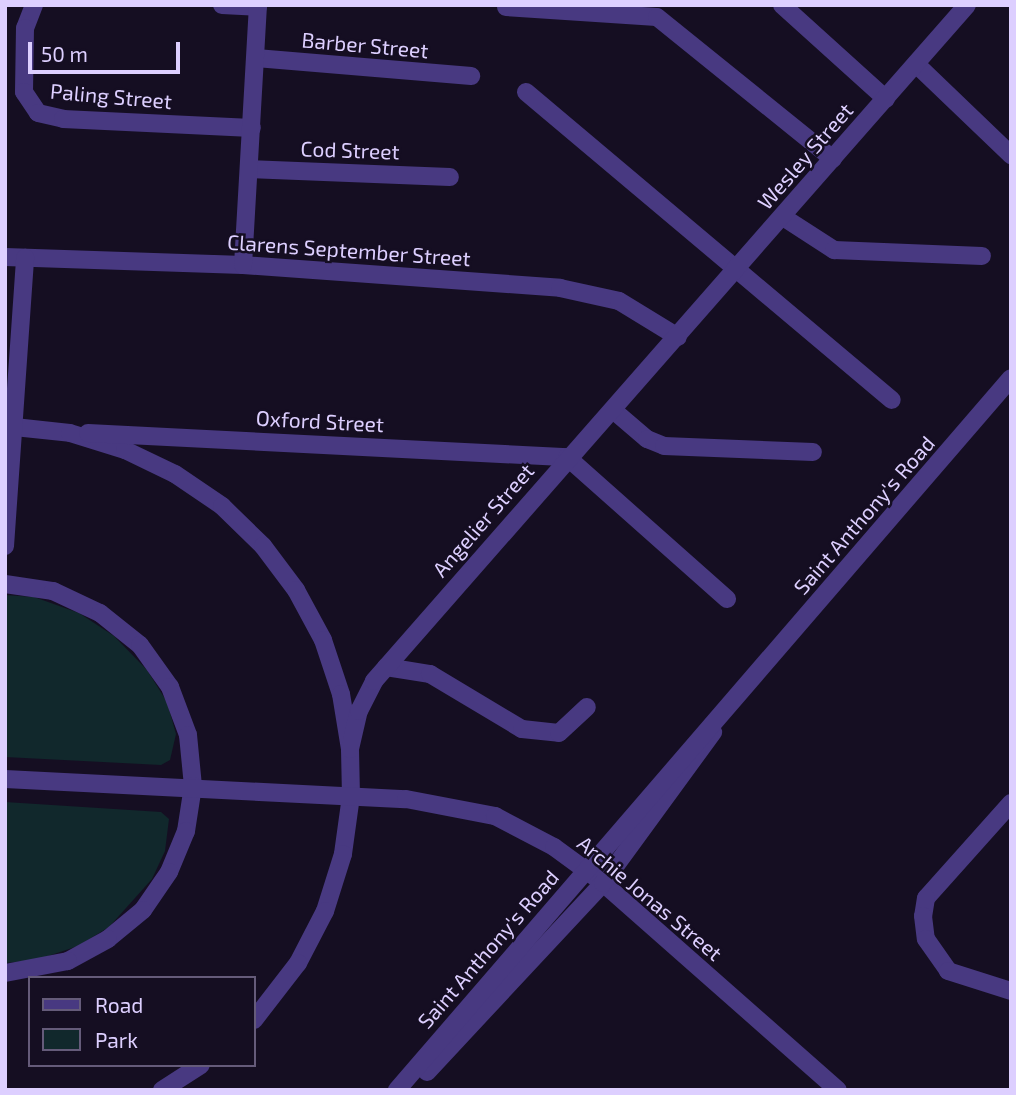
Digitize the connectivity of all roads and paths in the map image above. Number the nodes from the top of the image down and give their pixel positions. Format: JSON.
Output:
{"nodes":[{"id":1,"x":34,"y":5,"type":"edge"},
{"id":2,"x":222,"y":5,"type":"edge"},
{"id":3,"x":782,"y":5,"type":"edge"},
{"id":4,"x":967,"y":5,"type":"edge"},
{"id":5,"x":258,"y":6,"type":"edge"},
{"id":6,"x":506,"y":8,"type":"dead end"},
{"id":7,"x":256,"y":58,"type":"junction"},
{"id":8,"x":916,"y":64,"type":"junction"},
{"id":9,"x":471,"y":76,"type":"dead end"},
{"id":10,"x":526,"y":92,"type":"dead end"},
{"id":11,"x":886,"y":99,"type":"junction"},
{"id":12,"x":252,"y":128,"type":"junction"},
{"id":13,"x":1011,"y":155,"type":"edge"},
{"id":14,"x":833,"y":159,"type":"junction"},
{"id":15,"x":249,"y":169,"type":"junction"},
{"id":16,"x":450,"y":177,"type":"dead end"},
{"id":17,"x":782,"y":217,"type":"junction"},
{"id":18,"x":982,"y":256,"type":"dead end"},
{"id":19,"x":5,"y":257,"type":"edge"},
{"id":20,"x":25,"y":258,"type":"junction"},
{"id":21,"x":243,"y":264,"type":"junction"},
{"id":22,"x":738,"y":269,"type":"junction"},
{"id":23,"x":678,"y":337,"type":"junction"},
{"id":24,"x":1011,"y":378,"type":"edge"},
{"id":25,"x":892,"y":400,"type":"dead end"},
{"id":26,"x":613,"y":410,"type":"junction"},
{"id":27,"x":10,"y":426,"type":"edge"},
{"id":28,"x":70,"y":433,"type":"junction"},
{"id":29,"x":813,"y":452,"type":"dead end"},
{"id":30,"x":567,"y":457,"type":"junction"},
{"id":31,"x":5,"y":546,"type":"edge"},
{"id":32,"x":5,"y":584,"type":"edge"},
{"id":33,"x":727,"y":599,"type":"dead end"},
{"id":34,"x":386,"y":667,"type":"junction"},
{"id":35,"x":587,"y":707,"type":"dead end"},
{"id":36,"x":724,"y":713,"type":"junction"},
{"id":37,"x":350,"y":749,"type":"junction"},
{"id":38,"x":5,"y":779,"type":"edge"},
{"id":39,"x":193,"y":786,"type":"junction"},
{"id":40,"x":351,"y":796,"type":"junction"},
{"id":41,"x":1011,"y":803,"type":"edge"},
{"id":42,"x":586,"y":870,"type":"junction"},
{"id":43,"x":603,"y":883,"type":"junction"},
{"id":44,"x":5,"y":973,"type":"edge"},
{"id":45,"x":1011,"y":991,"type":"edge"},
{"id":46,"x":256,"y":1017,"type":"edge"},
{"id":47,"x":198,"y":1067,"type":"edge"},
{"id":48,"x":169,"y":1088,"type":"edge"},
{"id":49,"x":397,"y":1090,"type":"edge"},
{"id":50,"x":411,"y":1090,"type":"edge"},
{"id":51,"x":838,"y":1090,"type":"edge"}],
"edges":[{"from":1,"to":12,"type":"street","name":"Paling Street"},
{"from":2,"to":5,"type":"street"},
{"from":3,"to":11,"type":"street"},
{"from":4,"to":8,"type":"street","name":"Wesley Street"},
{"from":5,"to":7,"type":"street"},
{"from":6,"to":14,"type":"street"},
{"from":7,"to":9,"type":"street","name":"Barber Street"},
{"from":7,"to":12,"type":"street"},
{"from":8,"to":11,"type":"street","name":"Wesley Street"},
{"from":8,"to":13,"type":"street"},
{"from":10,"to":22,"type":"street"},
{"from":11,"to":14,"type":"street","name":"Wesley Street"},
{"from":12,"to":15,"type":"street"},
{"from":14,"to":17,"type":"street","name":"Wesley Street"},
{"from":15,"to":16,"type":"street","name":"Cod Street"},
{"from":15,"to":21,"type":"street"},
{"from":17,"to":18,"type":"street"},
{"from":17,"to":22,"type":"street","name":"Wesley Street"},
{"from":19,"to":20,"type":"street","name":"Clarens September Street"},
{"from":20,"to":21,"type":"street","name":"Clarens September Street"},
{"from":20,"to":27,"type":"street"},
{"from":21,"to":23,"type":"street","name":"Clarens September Street"},
{"from":22,"to":23,"type":"street","name":"Wesley Street"},
{"from":22,"to":25,"type":"street"},
{"from":23,"to":26,"type":"street","name":"Angelier Street"},
{"from":24,"to":36,"type":"street","name":"Saint Anthony's Road"},
{"from":26,"to":29,"type":"street"},
{"from":26,"to":30,"type":"street","name":"Angelier Street"},
{"from":27,"to":28,"type":"street"},
{"from":27,"to":31,"type":"street"},
{"from":28,"to":30,"type":"street","name":"Oxford Street"},
{"from":28,"to":37,"type":"street"},
{"from":30,"to":33,"type":"street"},
{"from":30,"to":34,"type":"street","name":"Angelier Street"},
{"from":32,"to":39,"type":"street"},
{"from":34,"to":35,"type":"street"},
{"from":34,"to":37,"type":"street","name":"Angelier Street"},
{"from":36,"to":42,"type":"street","name":"Saint Anthony's Road"},
{"from":36,"to":43,"type":"street","name":"Saint Anthony's Road"},
{"from":37,"to":40,"type":"street"},
{"from":38,"to":39,"type":"street","name":"Archie Jonas Street"},
{"from":39,"to":40,"type":"street","name":"Archie Jonas Street"},
{"from":39,"to":44,"type":"street"},
{"from":40,"to":42,"type":"street","name":"Archie Jonas Street"},
{"from":40,"to":46,"type":"street"},
{"from":41,"to":45,"type":"street"},
{"from":42,"to":43,"type":"street","name":"Archie Jonas Street"},
{"from":42,"to":49,"type":"street","name":"Saint Anthony's Road"},
{"from":43,"to":50,"type":"street","name":"Saint Anthony's Road"},
{"from":43,"to":51,"type":"street","name":"Archie Jonas Street"},
{"from":47,"to":48,"type":"street"}]}
